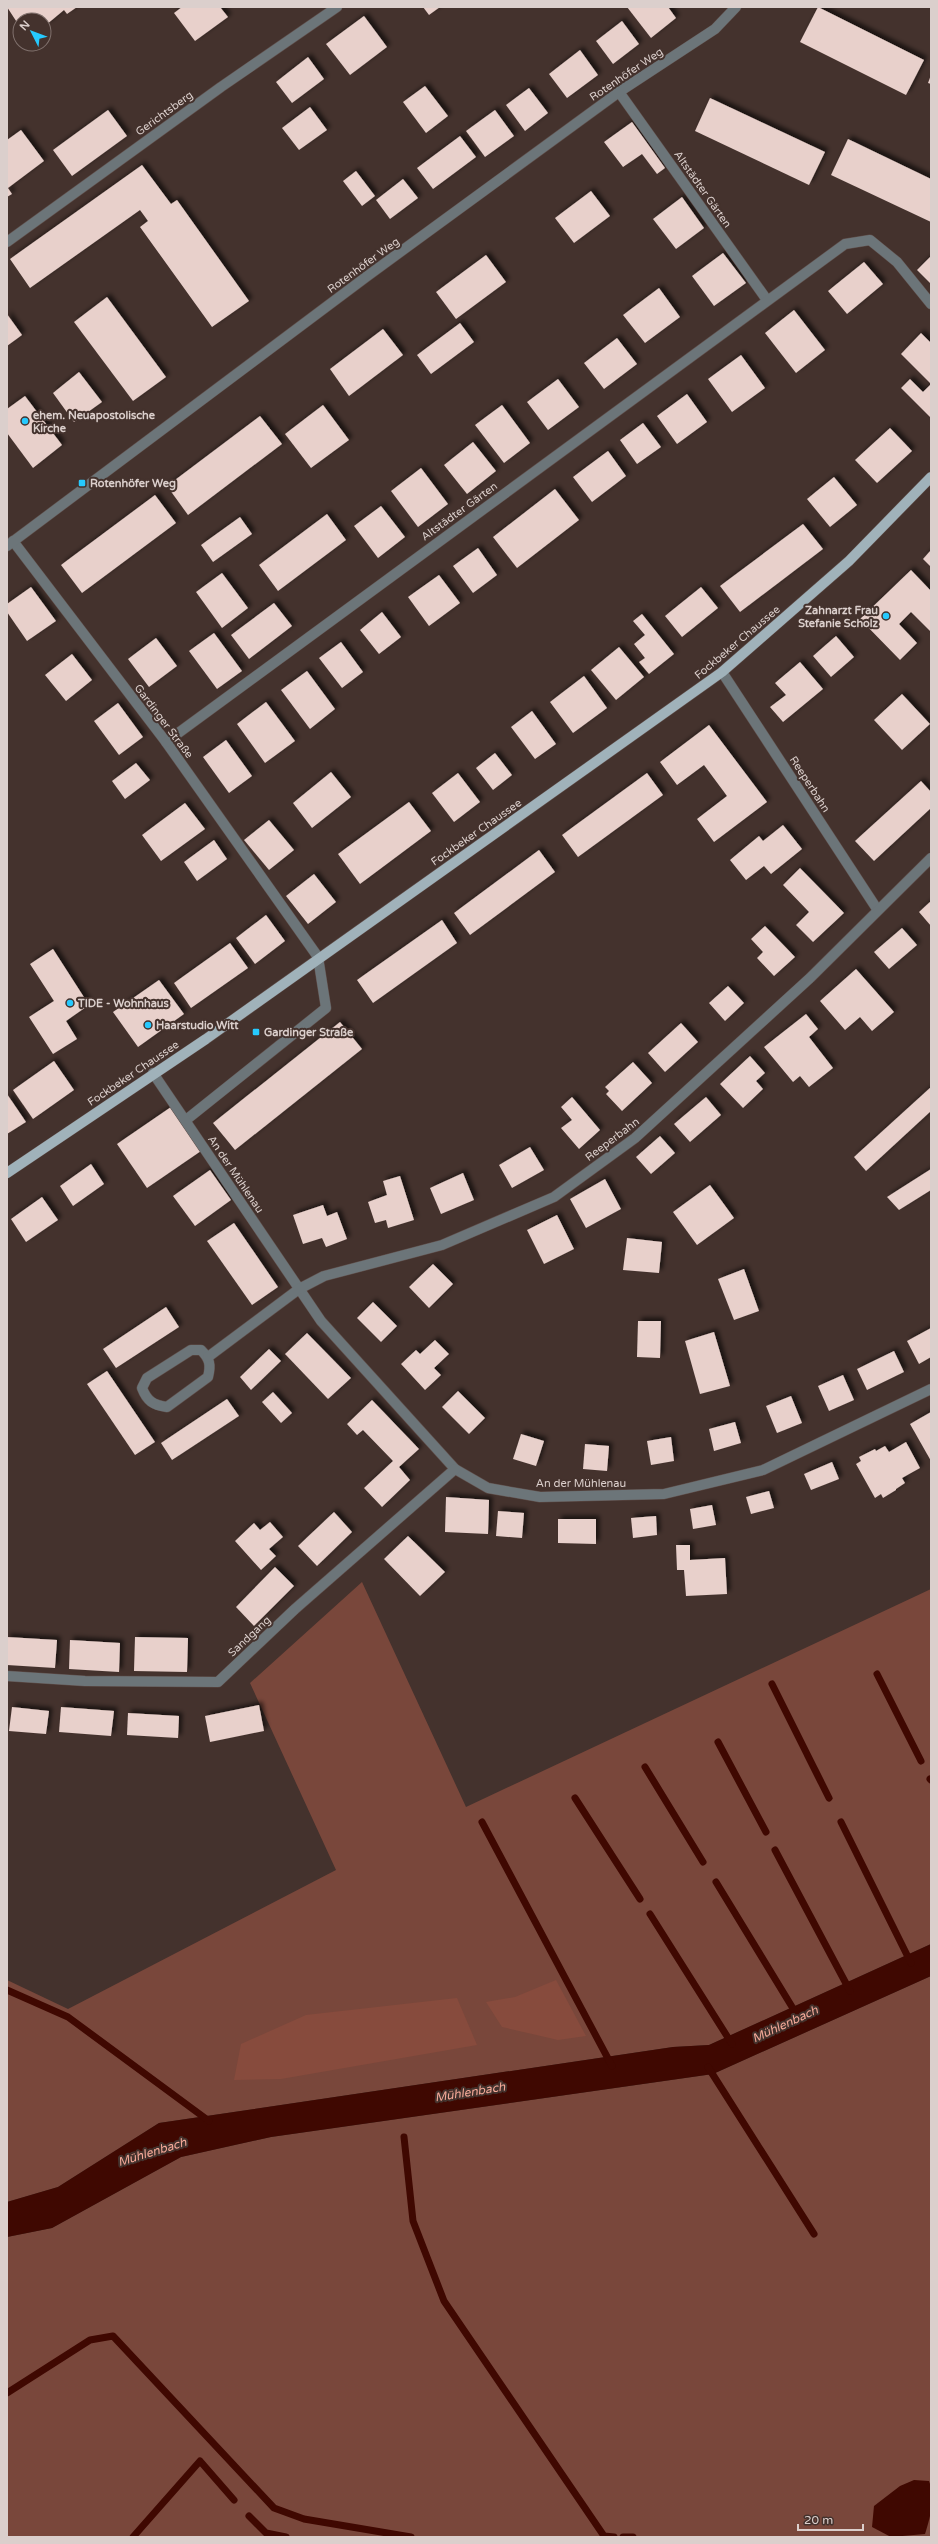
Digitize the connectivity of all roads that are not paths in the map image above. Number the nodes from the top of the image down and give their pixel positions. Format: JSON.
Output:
{"nodes":[{"id":1,"x":337,"y":7,"type":"edge"},
{"id":2,"x":736,"y":7,"type":"edge"},
{"id":3,"x":619,"y":92,"type":"junction"},
{"id":4,"x":7,"y":242,"type":"edge"},
{"id":5,"x":767,"y":300,"type":"junction"},
{"id":6,"x":931,"y":304,"type":"edge"},
{"id":7,"x":931,"y":476,"type":"edge"},
{"id":8,"x":10,"y":544,"type":"edge"},
{"id":9,"x":722,"y":672,"type":"junction"},
{"id":10,"x":166,"y":742,"type":"junction"},
{"id":11,"x":931,"y":858,"type":"edge"},
{"id":12,"x":877,"y":909,"type":"junction"},
{"id":13,"x":318,"y":957,"type":"junction"},
{"id":14,"x":153,"y":1073,"type":"junction"},
{"id":15,"x":186,"y":1120,"type":"junction"},
{"id":16,"x":7,"y":1173,"type":"edge"},
{"id":17,"x":299,"y":1289,"type":"junction"},
{"id":18,"x":208,"y":1357,"type":"junction"},
{"id":19,"x":931,"y":1388,"type":"edge"},
{"id":20,"x":455,"y":1469,"type":"junction"},
{"id":21,"x":7,"y":1676,"type":"edge"}],
"edges":[{"from":1,"to":4,"type":"street","name":"Gerichtsberg"},
{"from":2,"to":3,"type":"street","name":"Rotenhöfer Weg"},
{"from":3,"to":5,"type":"street","name":"Altstädter Gärten"},
{"from":3,"to":8,"type":"street","name":"Rotenhöfer Weg"},
{"from":5,"to":6,"type":"street","name":"Altstädter Gärten"},
{"from":5,"to":10,"type":"street","name":"Altstädter Gärten"},
{"from":7,"to":9,"type":"main road","name":"Fockbeker Chaussee"},
{"from":8,"to":10,"type":"street","name":"Gardinger Straße"},
{"from":9,"to":12,"type":"street","name":"Reeperbahn"},
{"from":9,"to":13,"type":"main road","name":"Fockbeker Chaussee"},
{"from":10,"to":13,"type":"street","name":"Gardinger Straße"},
{"from":11,"to":12,"type":"street","name":"Reeperbahn"},
{"from":12,"to":17,"type":"street","name":"Reeperbahn"},
{"from":13,"to":14,"type":"main road","name":"Fockbeker Chaussee"},
{"from":13,"to":15,"type":"street"},
{"from":14,"to":15,"type":"street","name":"An der Mühlenau"},
{"from":14,"to":16,"type":"main road","name":"Fockbeker Chaussee"},
{"from":15,"to":17,"type":"street","name":"An der Mühlenau"},
{"from":17,"to":18,"type":"street"},
{"from":17,"to":20,"type":"street","name":"An der Mühlenau"},
{"from":18,"to":18,"type":"street"},
{"from":19,"to":20,"type":"street","name":"An der Mühlenau"},
{"from":20,"to":21,"type":"street","name":"Sandgang"}]}
